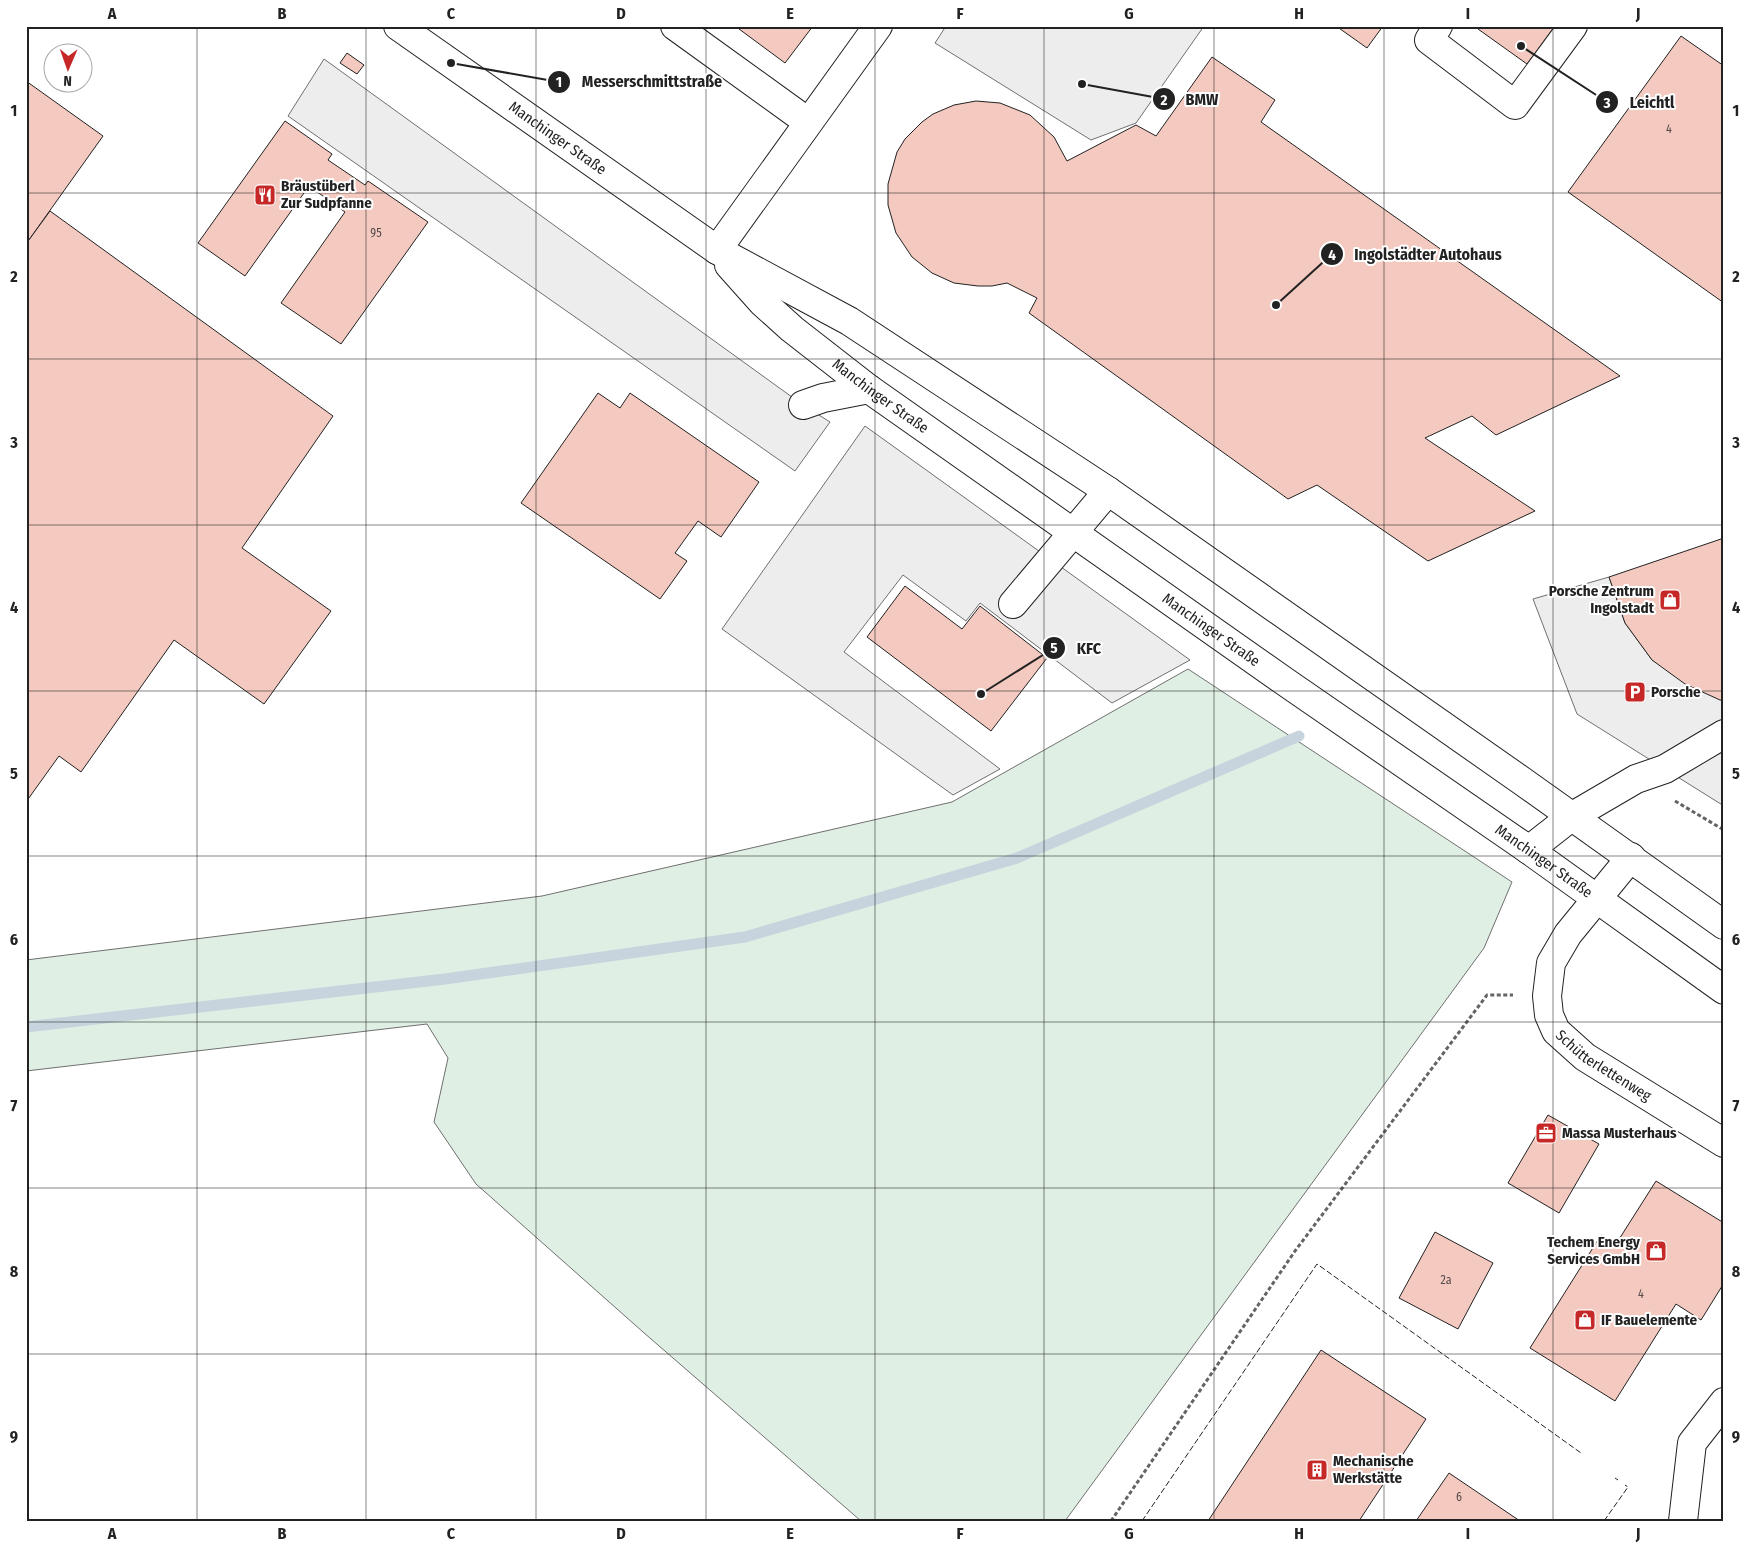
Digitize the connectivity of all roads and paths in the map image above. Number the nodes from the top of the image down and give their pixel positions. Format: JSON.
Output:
{"nodes":[{"id":1,"x":398,"y":26,"type":"edge"},
{"id":2,"x":675,"y":26,"type":"edge"},
{"id":3,"x":878,"y":26,"type":"edge"},
{"id":4,"x":1438,"y":26,"type":"edge"},
{"id":5,"x":1573,"y":26,"type":"edge"},
{"id":6,"x":808,"y":122,"type":"junction"},
{"id":7,"x":717,"y":250,"type":"junction"},
{"id":8,"x":869,"y":389,"type":"junction"},
{"id":9,"x":803,"y":405,"type":"dead end"},
{"id":10,"x":1108,"y":491,"type":"junction"},
{"id":11,"x":1073,"y":531,"type":"junction"},
{"id":12,"x":1013,"y":604,"type":"dead end"},
{"id":13,"x":1724,"y":734,"type":"edge"},
{"id":14,"x":1636,"y":779,"type":"junction"},
{"id":15,"x":1571,"y":817,"type":"junction"},
{"id":16,"x":1724,"y":830,"type":"edge"},
{"id":17,"x":1529,"y":850,"type":"junction"},
{"id":18,"x":1631,"y":857,"type":"junction"},
{"id":19,"x":1597,"y":899,"type":"junction"},
{"id":20,"x":1724,"y":925,"type":"edge"},
{"id":21,"x":1724,"y":990,"type":"edge"},
{"id":22,"x":1547,"y":996,"type":"junction"},
{"id":23,"x":1724,"y":1143,"type":"edge"},
{"id":24,"x":1724,"y":1402,"type":"edge"},
{"id":25,"x":1110,"y":1521,"type":"edge"},
{"id":26,"x":1683,"y":1521,"type":"edge"}],
"edges":[{"from":1,"to":7,"type":"main road","name":"Manchinger Straße"},
{"from":2,"to":6,"type":"main road"},
{"from":3,"to":6,"type":"main road"},
{"from":4,"to":5,"type":"main road"},
{"from":6,"to":7,"type":"main road"},
{"from":7,"to":8,"type":"main road","name":"Manchinger Straße"},
{"from":7,"to":10,"type":"main road","name":"Manchinger Straße"},
{"from":8,"to":9,"type":"main road"},
{"from":8,"to":11,"type":"main road","name":"Manchinger Straße"},
{"from":10,"to":11,"type":"main road"},
{"from":10,"to":15,"type":"main road","name":"Manchinger Straße"},
{"from":11,"to":12,"type":"main road"},
{"from":11,"to":17,"type":"main road","name":"Manchinger Straße"},
{"from":13,"to":14,"type":"main road"},
{"from":14,"to":15,"type":"main road"},
{"from":14,"to":16,"type":"path"},
{"from":15,"to":17,"type":"main road"},
{"from":15,"to":18,"type":"main road","name":"Manchinger Straße"},
{"from":17,"to":19,"type":"main road","name":"Manchinger Straße"},
{"from":18,"to":19,"type":"main road","name":"Schütterlettenweg"},
{"from":18,"to":20,"type":"main road","name":"Manchinger Straße"},
{"from":19,"to":21,"type":"main road","name":"Manchinger Straße"},
{"from":19,"to":22,"type":"main road","name":"Schütterlettenweg"},
{"from":22,"to":23,"type":"main road","name":"Schütterlettenweg"},
{"from":22,"to":25,"type":"path"},
{"from":24,"to":26,"type":"main road"}]}
